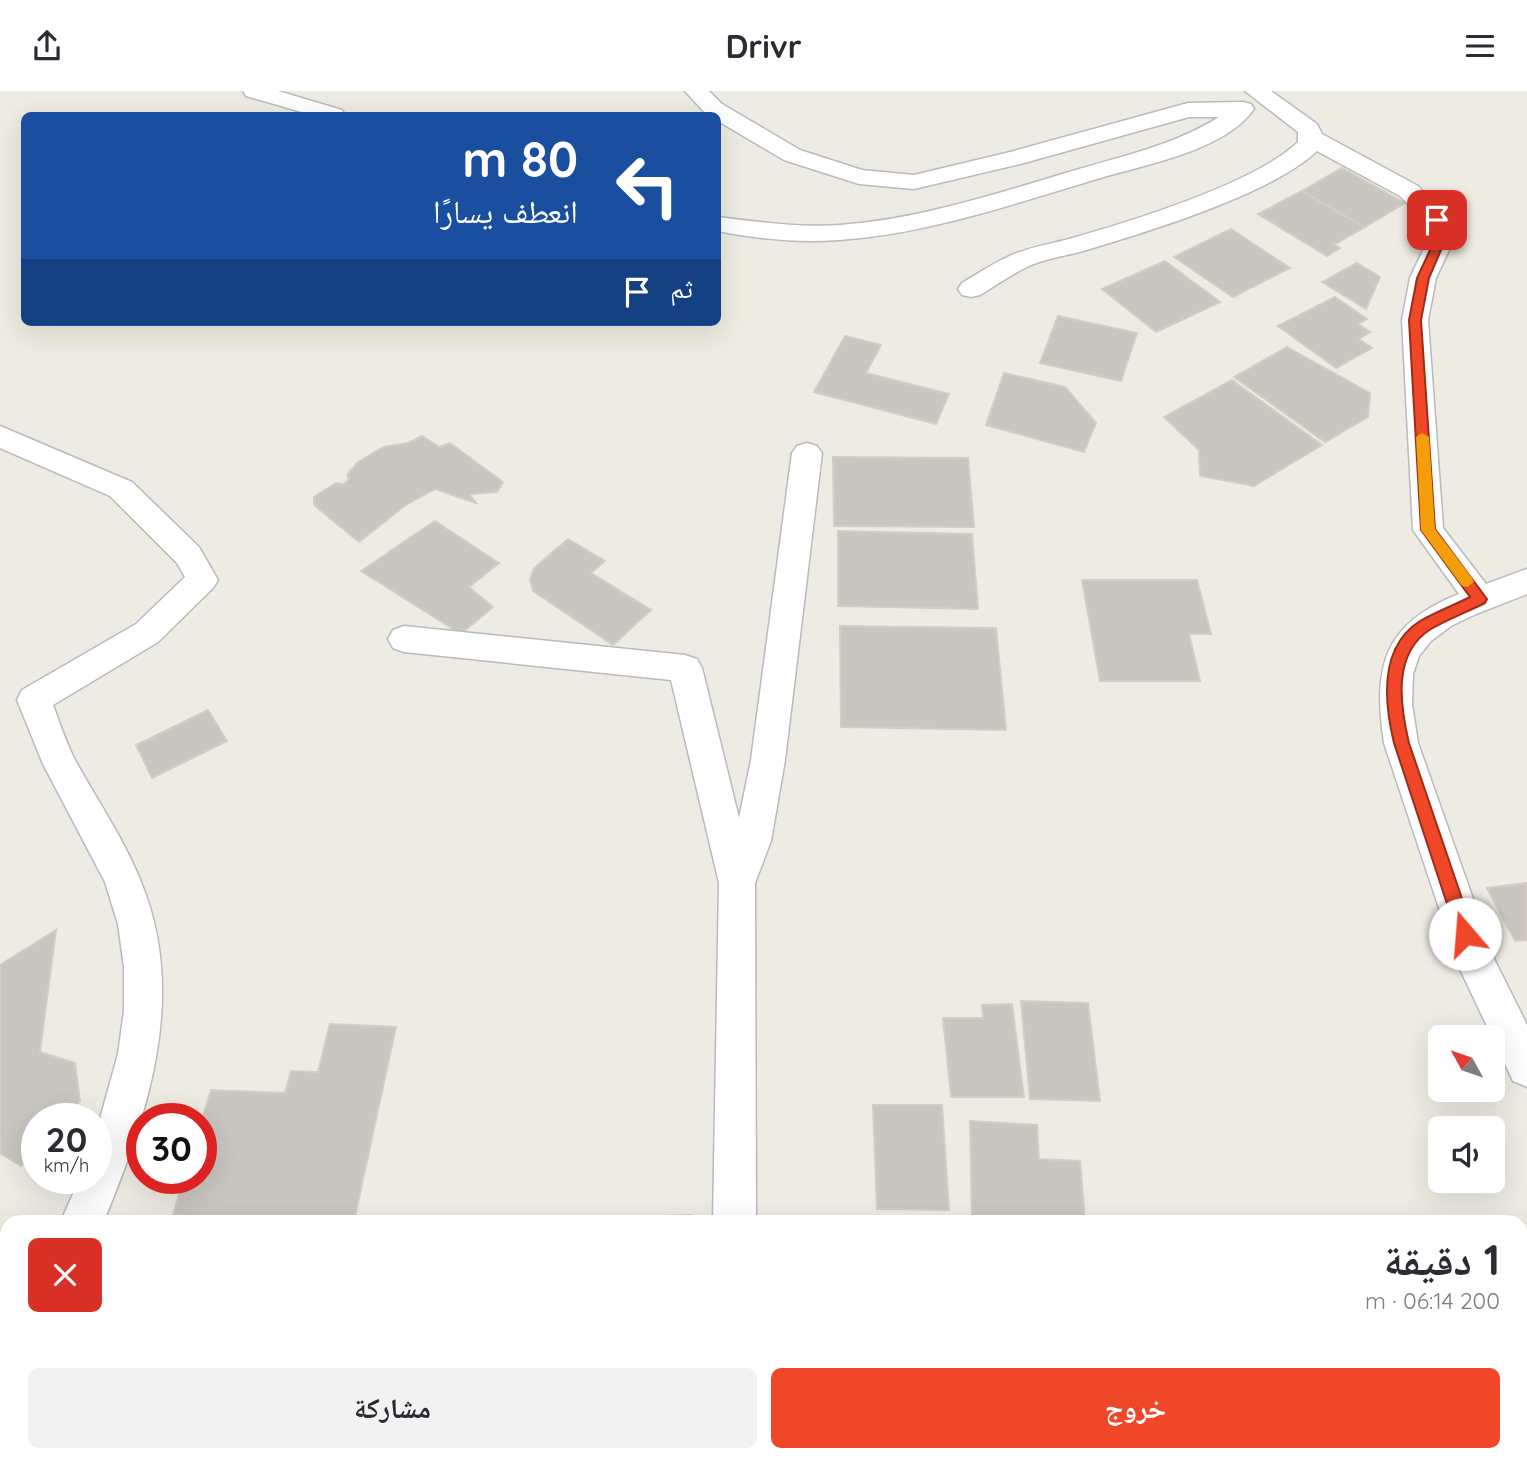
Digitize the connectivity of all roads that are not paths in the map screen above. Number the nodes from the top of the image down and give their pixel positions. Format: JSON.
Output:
{"nodes":[{"id":1,"x":254,"y":91,"type":"edge"},
{"id":2,"x":696,"y":91,"type":"edge"},
{"id":3,"x":1250,"y":98,"type":"edge"},
{"id":4,"x":324,"y":112,"type":"edge"},
{"id":5,"x":720,"y":112,"type":"edge"},
{"id":6,"x":721,"y":113,"type":"edge"},
{"id":7,"x":1311,"y":138,"type":"junction"},
{"id":8,"x":721,"y":224,"type":"edge"},
{"id":9,"x":971,"y":289,"type":"dead end"},
{"id":10,"x":0,"y":436,"type":"edge"},
{"id":11,"x":807,"y":453,"type":"dead end"},
{"id":12,"x":1527,"y":581,"type":"edge"},
{"id":13,"x":1480,"y":599,"type":"junction"},
{"id":14,"x":404,"y":639,"type":"dead end"},
{"id":15,"x":737,"y":883,"type":"junction"},
{"id":16,"x":1527,"y":1067,"type":"edge"},
{"id":17,"x":86,"y":1215,"type":"edge"},
{"id":18,"x":734,"y":1215,"type":"edge"}],
"edges":[{"from":1,"to":4,"type":"street"},
{"from":2,"to":5,"type":"street"},
{"from":3,"to":6,"type":"street"},
{"from":3,"to":7,"type":"street"},
{"from":3,"to":8,"type":"street"},
{"from":7,"to":9,"type":"street"},
{"from":7,"to":13,"type":"street"},
{"from":10,"to":17,"type":"street"},
{"from":11,"to":15,"type":"street"},
{"from":12,"to":13,"type":"street"},
{"from":13,"to":16,"type":"street"},
{"from":14,"to":15,"type":"street"},
{"from":15,"to":18,"type":"street"}]}
